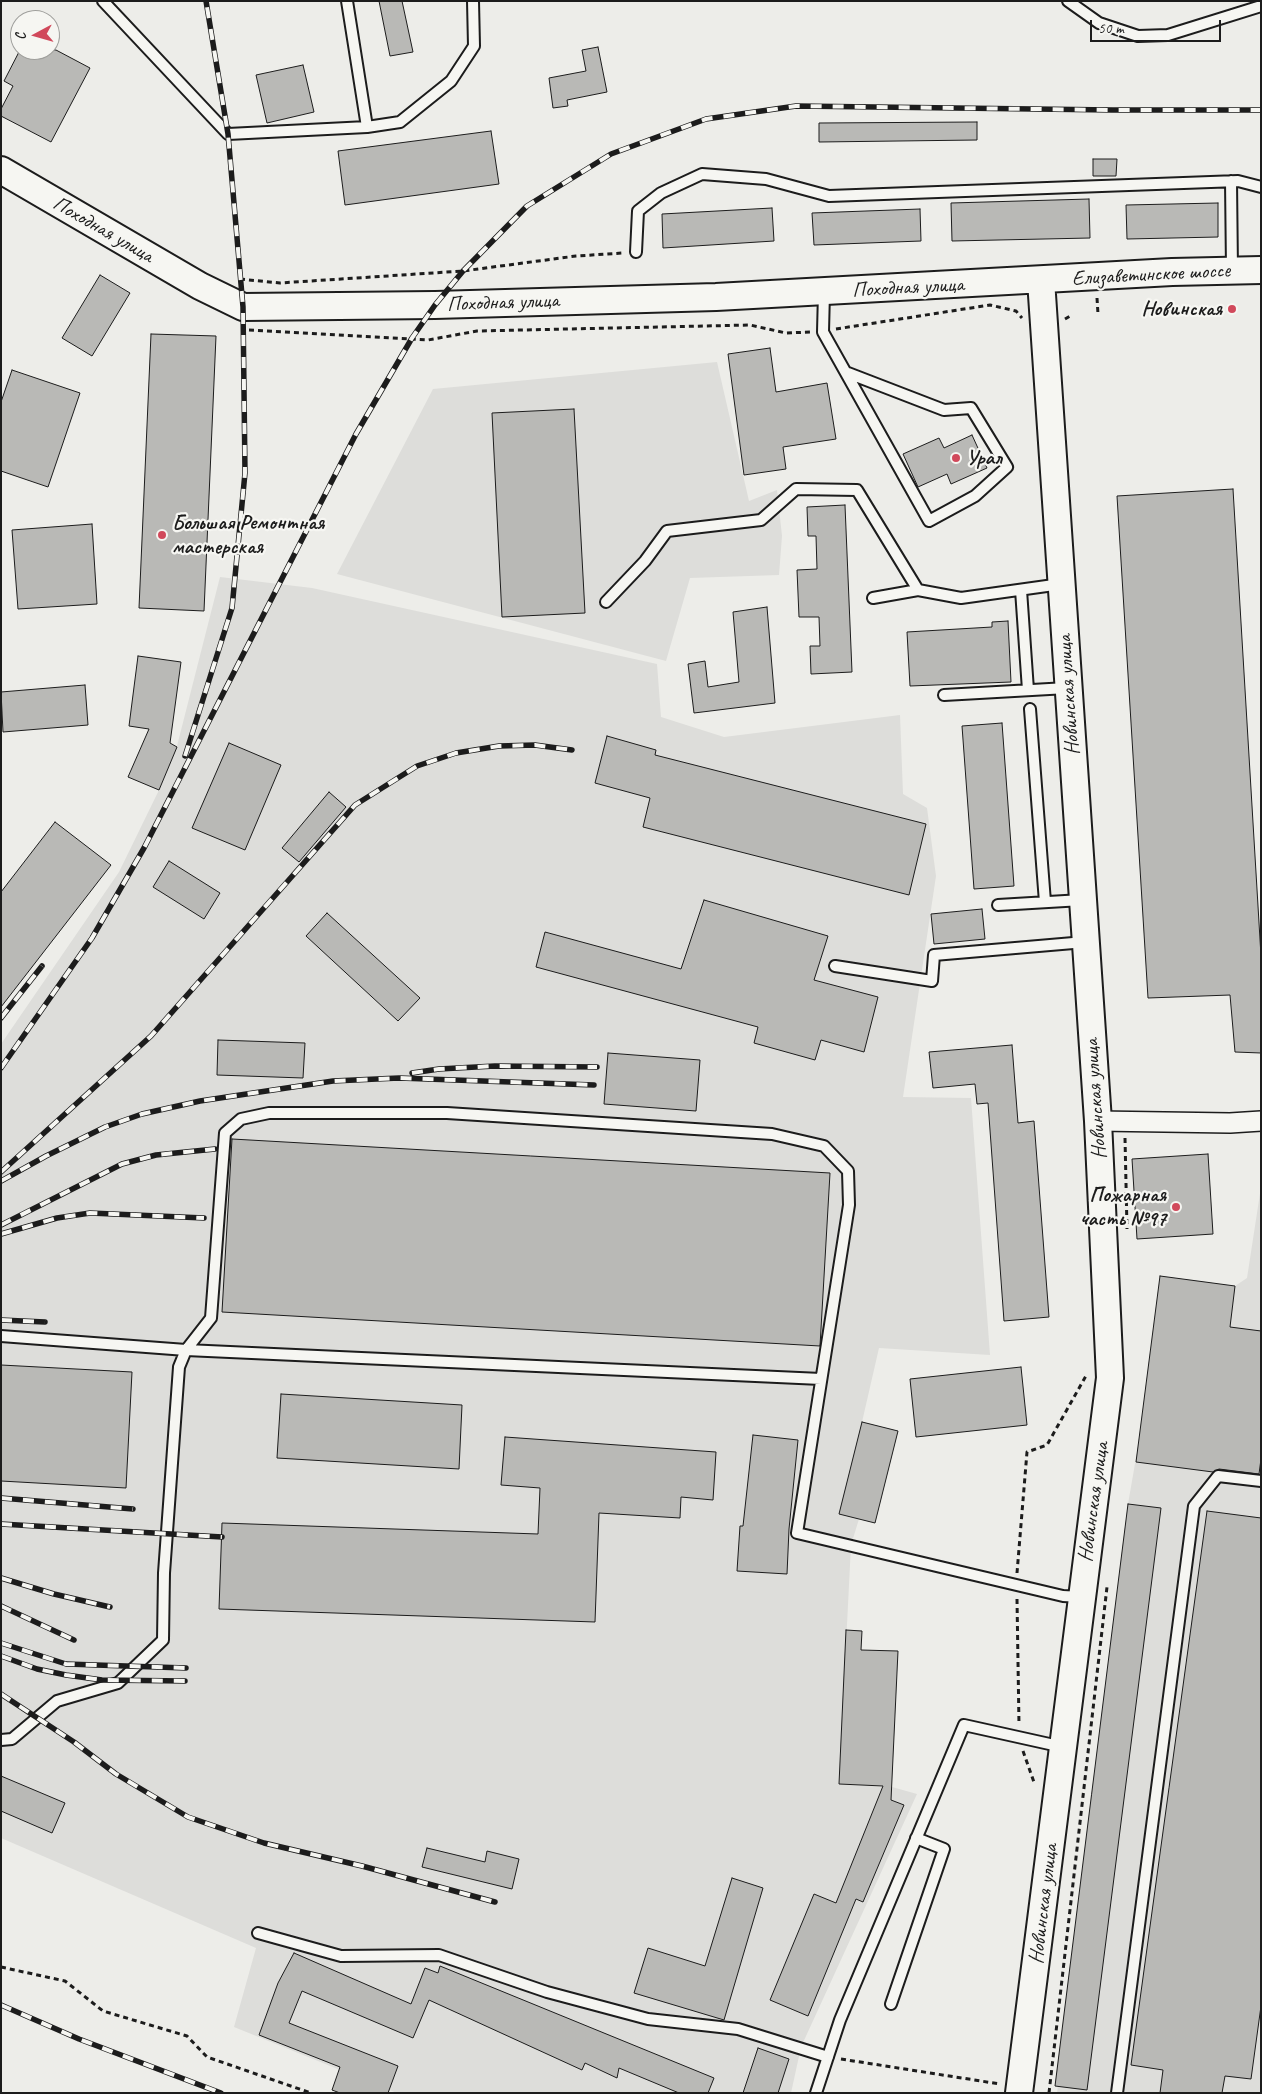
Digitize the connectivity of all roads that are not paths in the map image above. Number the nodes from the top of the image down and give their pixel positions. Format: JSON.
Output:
{"nodes":[{"id":1,"x":103,"y":1,"type":"edge"},
{"id":2,"x":347,"y":1,"type":"edge"},
{"id":3,"x":473,"y":1,"type":"edge"},
{"id":4,"x":1068,"y":1,"type":"edge"},
{"id":5,"x":1261,"y":6,"type":"edge"},
{"id":6,"x":367,"y":127,"type":"junction"},
{"id":7,"x":1,"y":170,"type":"edge"},
{"id":8,"x":1231,"y":181,"type":"junction"},
{"id":9,"x":1261,"y":187,"type":"edge"},
{"id":10,"x":636,"y":252,"type":"road end"},
{"id":11,"x":1261,"y":270,"type":"edge"},
{"id":12,"x":1232,"y":271,"type":"junction"},
{"id":13,"x":1041,"y":280,"type":"junction"},
{"id":14,"x":824,"y":292,"type":"junction"},
{"id":15,"x":848,"y":373,"type":"junction"},
{"id":16,"x":1061,"y":584,"type":"junction"},
{"id":17,"x":918,"y":590,"type":"junction"},
{"id":18,"x":1021,"y":590,"type":"junction"},
{"id":19,"x":872,"y":598,"type":"dead end"},
{"id":20,"x":606,"y":602,"type":"dead end"},
{"id":21,"x":1068,"y":688,"type":"junction"},
{"id":22,"x":1028,"y":690,"type":"junction"},
{"id":23,"x":944,"y":696,"type":"dead end"},
{"id":24,"x":1030,"y":709,"type":"dead end"},
{"id":25,"x":1083,"y":900,"type":"junction"},
{"id":26,"x":1044,"y":902,"type":"junction"},
{"id":27,"x":998,"y":905,"type":"dead end"},
{"id":28,"x":1086,"y":942,"type":"junction"},
{"id":29,"x":835,"y":966,"type":"dead end"},
{"id":30,"x":1098,"y":1121,"type":"junction"},
{"id":31,"x":1261,"y":1121,"type":"edge"},
{"id":32,"x":1,"y":1336,"type":"edge"},
{"id":33,"x":186,"y":1350,"type":"junction"},
{"id":34,"x":821,"y":1379,"type":"junction"},
{"id":35,"x":1261,"y":1481,"type":"edge"},
{"id":36,"x":1081,"y":1597,"type":"junction"},
{"id":37,"x":1,"y":1740,"type":"edge"},
{"id":38,"x":1064,"y":1747,"type":"junction"},
{"id":39,"x":916,"y":1838,"type":"junction"},
{"id":40,"x":258,"y":1932,"type":"dead end"},
{"id":41,"x":891,"y":2004,"type":"dead end"},
{"id":42,"x":828,"y":2057,"type":"junction"},
{"id":43,"x":1012,"y":2089,"type":"edge"},
{"id":44,"x":816,"y":2093,"type":"edge"},
{"id":45,"x":1117,"y":2093,"type":"edge"}],
"edges":[{"from":1,"to":6,"type":"lane"},
{"from":2,"to":6,"type":"lane"},
{"from":3,"to":6,"type":"lane"},
{"from":4,"to":5,"type":"lane"},
{"from":7,"to":14,"type":"main road","name":"Походная улица"},
{"from":8,"to":9,"type":"lane"},
{"from":8,"to":10,"type":"lane"},
{"from":8,"to":12,"type":"lane"},
{"from":11,"to":12,"type":"main road","name":"Елизаветинское шоссе"},
{"from":12,"to":13,"type":"main road","name":"Елизаветинское шоссе"},
{"from":13,"to":14,"type":"main road","name":"Походная улица"},
{"from":13,"to":16,"type":"main road","name":"Новинская улица"},
{"from":14,"to":15,"type":"lane"},
{"from":15,"to":15,"type":"lane"},
{"from":16,"to":18,"type":"lane"},
{"from":16,"to":21,"type":"main road","name":"Новинская улица"},
{"from":17,"to":18,"type":"lane"},
{"from":17,"to":19,"type":"lane"},
{"from":17,"to":20,"type":"lane"},
{"from":18,"to":22,"type":"lane"},
{"from":21,"to":22,"type":"lane"},
{"from":21,"to":25,"type":"main road","name":"Новинская улица"},
{"from":22,"to":23,"type":"lane"},
{"from":24,"to":26,"type":"lane"},
{"from":25,"to":26,"type":"lane"},
{"from":25,"to":28,"type":"main road","name":"Новинская улица"},
{"from":26,"to":27,"type":"lane"},
{"from":28,"to":29,"type":"lane"},
{"from":28,"to":30,"type":"main road","name":"Новинская улица"},
{"from":30,"to":31,"type":"street"},
{"from":30,"to":36,"type":"main road","name":"Новинская улица"},
{"from":32,"to":33,"type":"lane"},
{"from":33,"to":34,"type":"lane"},
{"from":33,"to":34,"type":"lane"},
{"from":33,"to":37,"type":"lane"},
{"from":34,"to":36,"type":"lane"},
{"from":35,"to":45,"type":"lane"},
{"from":36,"to":38,"type":"main road","name":"Новинская улица"},
{"from":38,"to":39,"type":"lane"},
{"from":38,"to":43,"type":"main road","name":"Новинская улица"},
{"from":39,"to":41,"type":"lane"},
{"from":39,"to":42,"type":"lane"},
{"from":40,"to":42,"type":"lane"},
{"from":42,"to":44,"type":"lane"}]}
